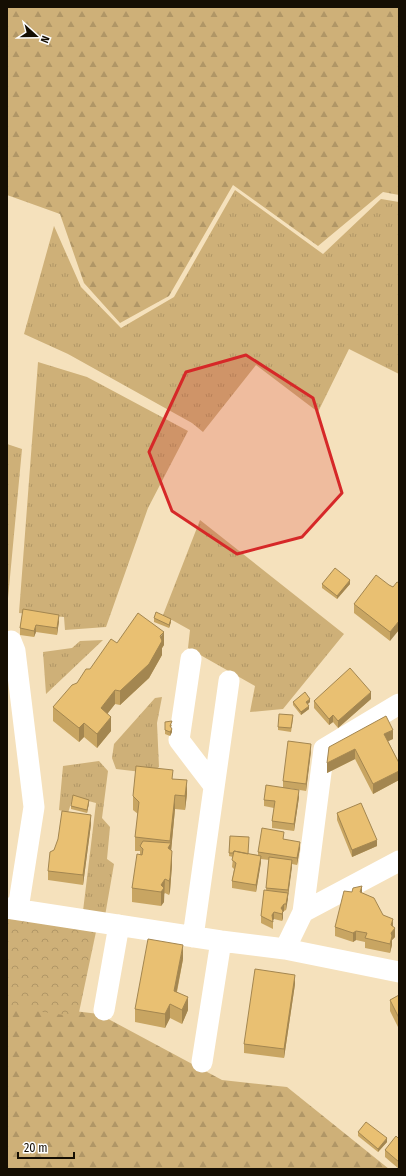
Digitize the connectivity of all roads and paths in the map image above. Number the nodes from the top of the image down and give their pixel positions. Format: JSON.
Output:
{"nodes":[{"id":1,"x":11,"y":641,"type":"dead end"},
{"id":2,"x":191,"y":659,"type":"dead end"},
{"id":3,"x":229,"y":681,"type":"dead end"},
{"id":4,"x":399,"y":704,"type":"edge"},
{"id":5,"x":214,"y":786,"type":"junction"},
{"id":6,"x":399,"y":861,"type":"edge"},
{"id":7,"x":13,"y":908,"type":"edge"},
{"id":8,"x":303,"y":912,"type":"junction"},
{"id":9,"x":119,"y":925,"type":"junction"},
{"id":10,"x":193,"y":937,"type":"junction"},
{"id":11,"x":221,"y":941,"type":"junction"},
{"id":12,"x":285,"y":949,"type":"junction"},
{"id":13,"x":399,"y":972,"type":"edge"},
{"id":14,"x":104,"y":1010,"type":"dead end"},
{"id":15,"x":202,"y":1062,"type":"dead end"}],
"edges":[{"from":1,"to":7,"type":"street"},
{"from":2,"to":5,"type":"street"},
{"from":3,"to":5,"type":"street"},
{"from":4,"to":8,"type":"street"},
{"from":5,"to":10,"type":"street"},
{"from":6,"to":8,"type":"street"},
{"from":7,"to":9,"type":"street"},
{"from":8,"to":12,"type":"street"},
{"from":9,"to":10,"type":"street"},
{"from":9,"to":14,"type":"street"},
{"from":10,"to":11,"type":"street"},
{"from":11,"to":12,"type":"street"},
{"from":11,"to":15,"type":"street"},
{"from":12,"to":13,"type":"street"}]}
